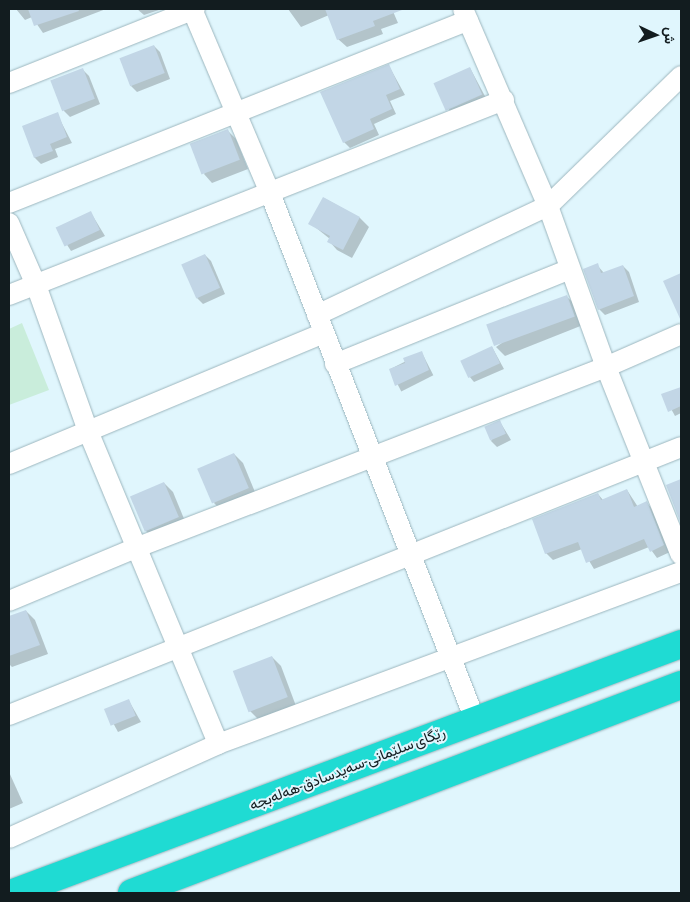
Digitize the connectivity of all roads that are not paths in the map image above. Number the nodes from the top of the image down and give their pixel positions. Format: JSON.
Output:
{"nodes":[{"id":1,"x":194,"y":9,"type":"edge"},
{"id":2,"x":466,"y":14,"type":"edge"},
{"id":3,"x":681,"y":76,"type":"edge"},
{"id":4,"x":9,"y":83,"type":"edge"},
{"id":5,"x":504,"y":100,"type":"junction"},
{"id":6,"x":234,"y":113,"type":"junction"},
{"id":7,"x":270,"y":193,"type":"junction"},
{"id":8,"x":9,"y":202,"type":"edge"},
{"id":9,"x":548,"y":206,"type":"junction"},
{"id":10,"x":9,"y":224,"type":"edge"},
{"id":11,"x":570,"y":269,"type":"junction"},
{"id":12,"x":36,"y":284,"type":"junction"},
{"id":13,"x":9,"y":296,"type":"edge"},
{"id":14,"x":320,"y":324,"type":"junction"},
{"id":15,"x":681,"y":334,"type":"edge"},
{"id":16,"x":335,"y":364,"type":"junction"},
{"id":17,"x":606,"y":367,"type":"junction"},
{"id":18,"x":88,"y":431,"type":"junction"},
{"id":19,"x":681,"y":447,"type":"edge"},
{"id":20,"x":372,"y":457,"type":"junction"},
{"id":21,"x":643,"y":462,"type":"junction"},
{"id":22,"x":9,"y":464,"type":"edge"},
{"id":23,"x":138,"y":546,"type":"junction"},
{"id":24,"x":411,"y":555,"type":"junction"},
{"id":25,"x":681,"y":555,"type":"edge"},
{"id":26,"x":681,"y":572,"type":"edge"},
{"id":27,"x":9,"y":601,"type":"edge"},
{"id":28,"x":681,"y":644,"type":"edge"},
{"id":29,"x":179,"y":647,"type":"junction"},
{"id":30,"x":450,"y":658,"type":"junction"},
{"id":31,"x":681,"y":685,"type":"edge"},
{"id":32,"x":9,"y":715,"type":"edge"},
{"id":33,"x":475,"y":720,"type":"junction"},
{"id":34,"x":218,"y":744,"type":"junction"},
{"id":35,"x":189,"y":827,"type":"junction"},
{"id":36,"x":9,"y":838,"type":"edge"},
{"id":37,"x":201,"y":867,"type":"junction"},
{"id":38,"x":13,"y":893,"type":"edge"},
{"id":39,"x":132,"y":893,"type":"edge"}],
"edges":[{"from":1,"to":4,"type":"street"},
{"from":1,"to":6,"type":"street"},
{"from":2,"to":5,"type":"street"},
{"from":2,"to":6,"type":"street"},
{"from":3,"to":9,"type":"street"},
{"from":5,"to":7,"type":"street"},
{"from":5,"to":9,"type":"street"},
{"from":6,"to":7,"type":"street"},
{"from":6,"to":8,"type":"street"},
{"from":7,"to":12,"type":"street"},
{"from":7,"to":14,"type":"street"},
{"from":9,"to":11,"type":"street"},
{"from":9,"to":14,"type":"street"},
{"from":10,"to":12,"type":"street"},
{"from":11,"to":16,"type":"street"},
{"from":11,"to":17,"type":"street"},
{"from":12,"to":13,"type":"street"},
{"from":12,"to":18,"type":"street"},
{"from":14,"to":16,"type":"street"},
{"from":14,"to":18,"type":"street"},
{"from":15,"to":17,"type":"street"},
{"from":16,"to":20,"type":"street"},
{"from":17,"to":20,"type":"street"},
{"from":17,"to":21,"type":"street"},
{"from":18,"to":22,"type":"street"},
{"from":18,"to":23,"type":"street"},
{"from":19,"to":21,"type":"street"},
{"from":20,"to":23,"type":"street"},
{"from":20,"to":24,"type":"street"},
{"from":21,"to":24,"type":"street"},
{"from":21,"to":25,"type":"street"},
{"from":23,"to":27,"type":"street"},
{"from":23,"to":29,"type":"street"},
{"from":24,"to":29,"type":"street"},
{"from":24,"to":30,"type":"street"},
{"from":26,"to":30,"type":"street"},
{"from":28,"to":33,"type":"highway","name":"رێگای سلێمانی-سەیدسادق-هەلەبجە"},
{"from":29,"to":32,"type":"street"},
{"from":29,"to":34,"type":"street"},
{"from":30,"to":33,"type":"street"},
{"from":30,"to":34,"type":"street"},
{"from":31,"to":37,"type":"highway"},
{"from":33,"to":35,"type":"highway","name":"رێگای سلێمانی-سەیدسادق-هەلەبجە"},
{"from":34,"to":36,"type":"street"},
{"from":35,"to":37,"type":"highway"},
{"from":35,"to":38,"type":"highway","name":"رێگای سلێمانی-سەیدسادق-هەلەبجە"},
{"from":37,"to":39,"type":"highway"}]}
